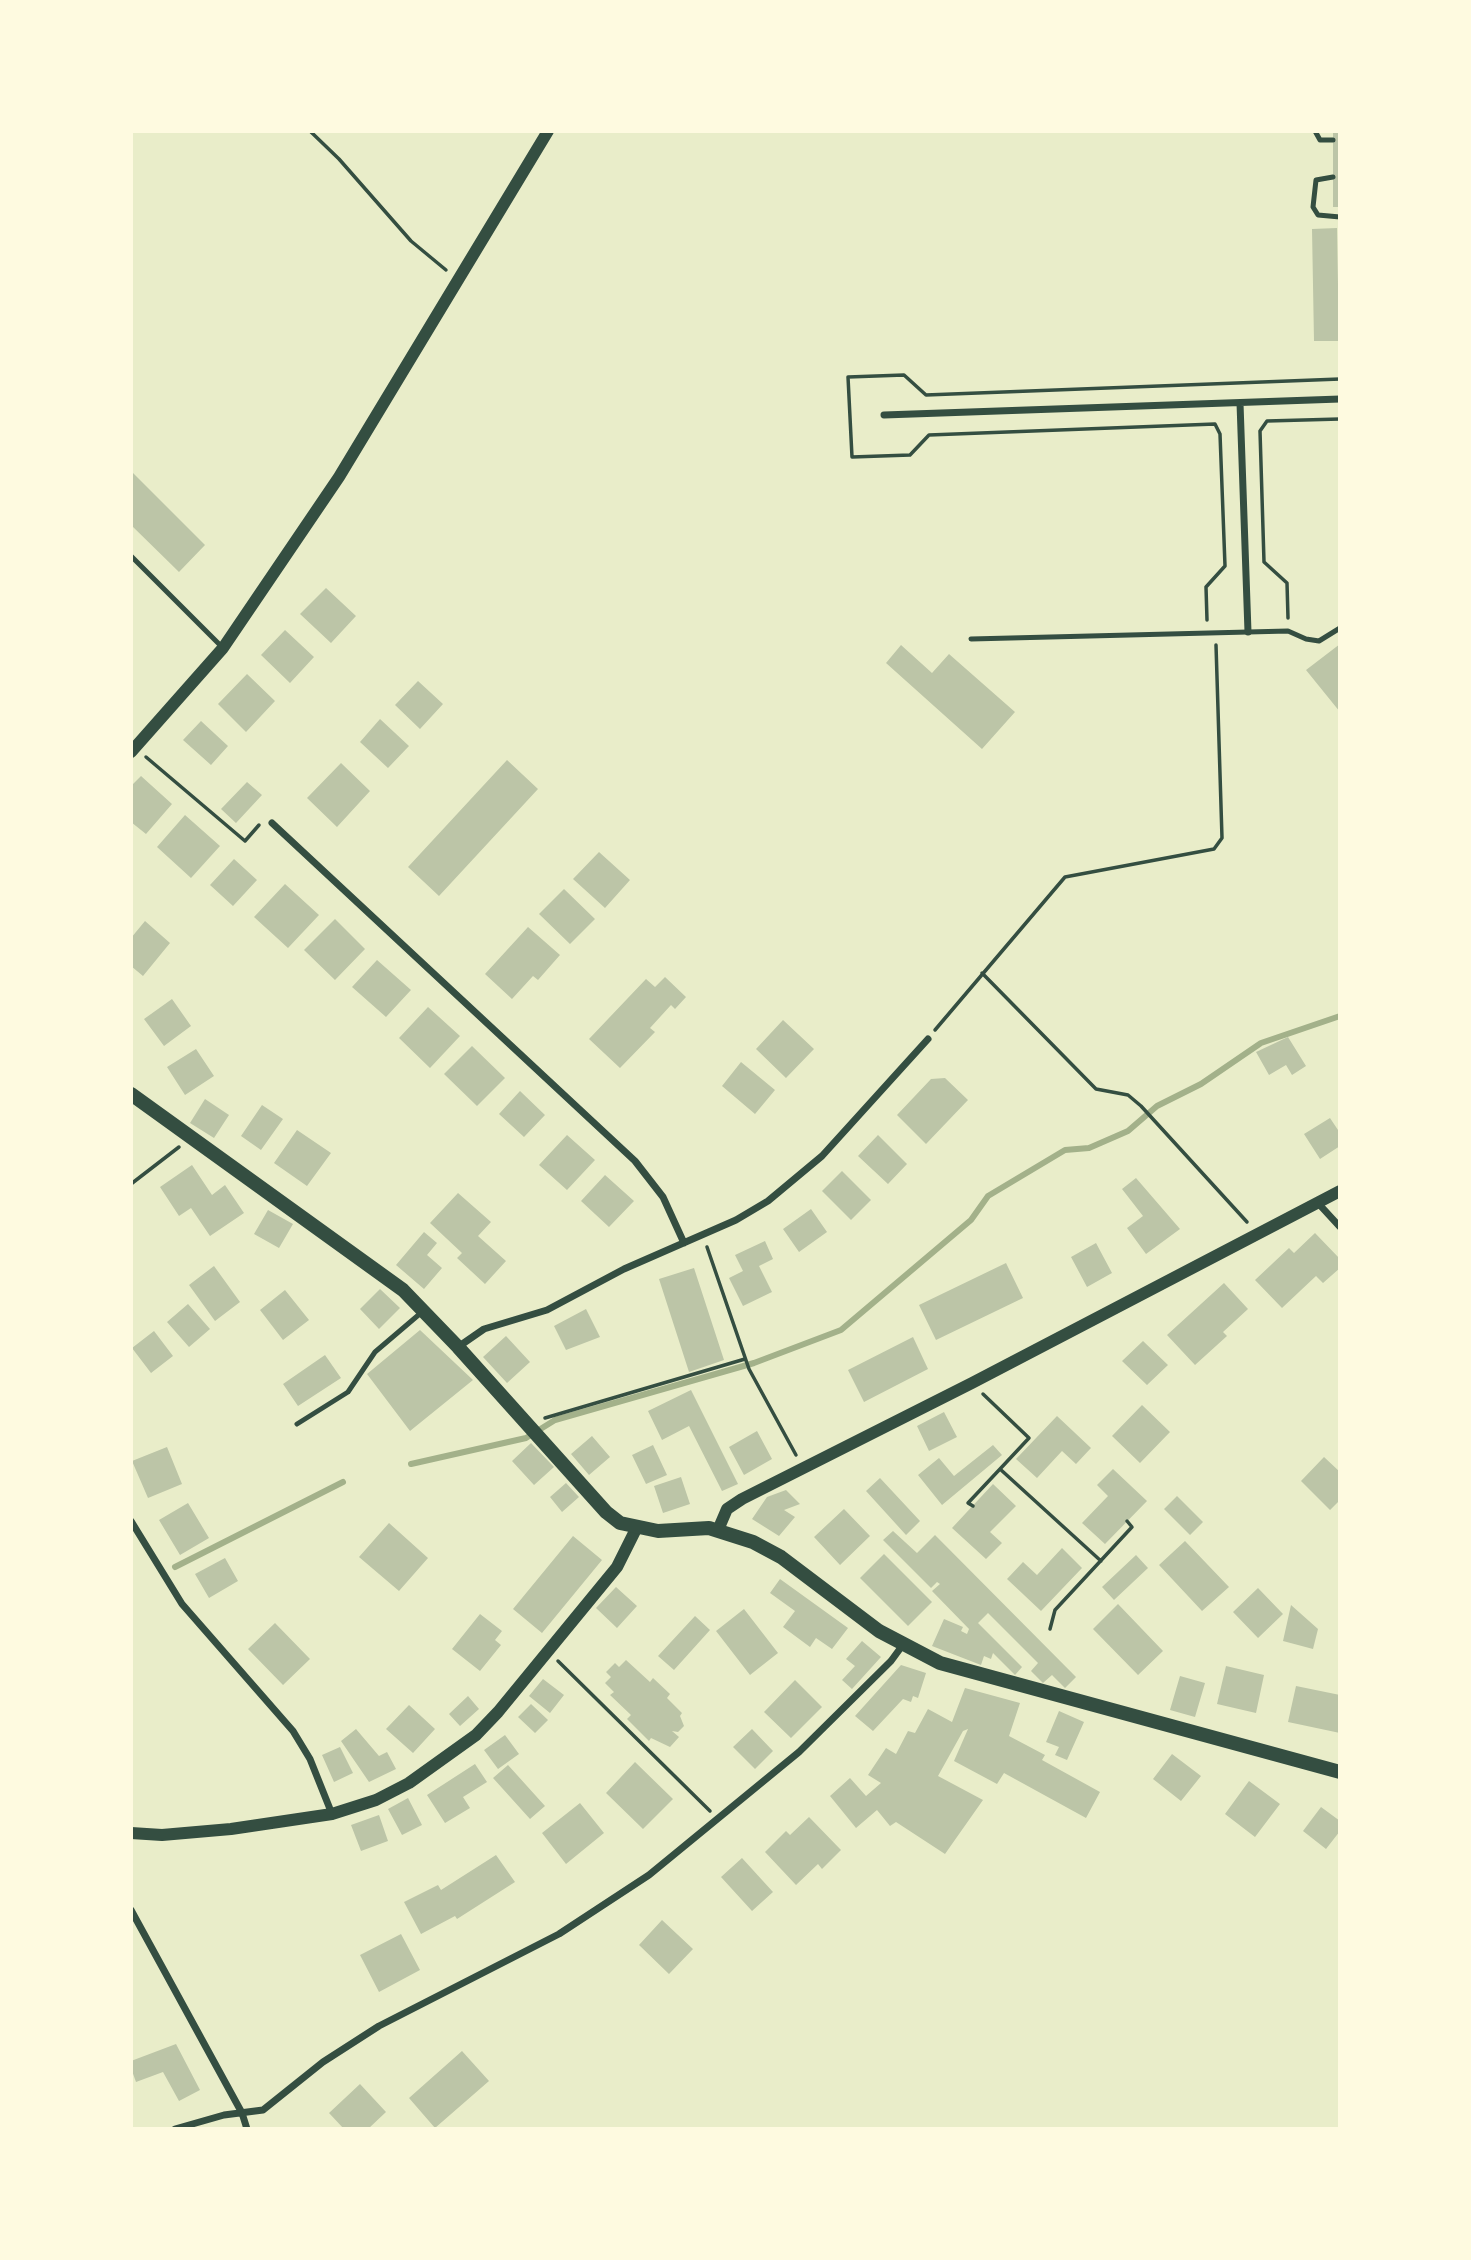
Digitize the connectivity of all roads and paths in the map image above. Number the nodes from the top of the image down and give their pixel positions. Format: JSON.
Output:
{"nodes":[{"id":1,"x":310,"y":131,"type":"edge"},
{"id":2,"x":548,"y":131,"type":"edge"},
{"id":3,"x":1315,"y":131,"type":"edge"},
{"id":4,"x":1333,"y":141,"type":"dead end"},
{"id":5,"x":1333,"y":177,"type":"dead end"},
{"id":6,"x":1340,"y":217,"type":"edge"},
{"id":7,"x":458,"y":280,"type":"junction"},
{"id":8,"x":1340,"y":379,"type":"edge"},
{"id":9,"x":1340,"y":399,"type":"edge"},
{"id":10,"x":1240,"y":403,"type":"junction"},
{"id":11,"x":884,"y":415,"type":"dead end"},
{"id":12,"x":1340,"y":419,"type":"edge"},
{"id":13,"x":131,"y":556,"type":"edge"},
{"id":14,"x":1340,"y":628,"type":"edge"},
{"id":15,"x":1289,"y":631,"type":"junction"},
{"id":16,"x":1248,"y":632,"type":"junction"},
{"id":17,"x":1208,"y":633,"type":"junction"},
{"id":18,"x":971,"y":639,"type":"dead end"},
{"id":19,"x":1216,"y":643,"type":"junction"},
{"id":20,"x":1228,"y":643,"type":"dead end"},
{"id":21,"x":223,"y":648,"type":"junction"},
{"id":22,"x":133,"y":750,"type":"edge"},
{"id":23,"x":272,"y":822,"type":"joint"},
{"id":24,"x":982,"y":973,"type":"junction"},
{"id":25,"x":928,"y":1039,"type":"joint"},
{"id":26,"x":131,"y":1094,"type":"edge"},
{"id":27,"x":192,"y":1137,"type":"junction"},
{"id":28,"x":131,"y":1184,"type":"edge"},
{"id":29,"x":1340,"y":1191,"type":"edge"},
{"id":30,"x":1317,"y":1202,"type":"junction"},
{"id":31,"x":1340,"y":1227,"type":"edge"},
{"id":32,"x":704,"y":1235,"type":"junction"},
{"id":33,"x":1256,"y":1235,"type":"junction"},
{"id":34,"x":684,"y":1243,"type":"junction"},
{"id":35,"x":425,"y":1310,"type":"junction"},
{"id":36,"x":458,"y":1347,"type":"junction"},
{"id":37,"x":745,"y":1360,"type":"junction"},
{"id":38,"x":972,"y":1383,"type":"junction"},
{"id":39,"x":528,"y":1423,"type":"junction"},
{"id":40,"x":297,"y":1424,"type":"dead end"},
{"id":41,"x":803,"y":1469,"type":"junction"},
{"id":42,"x":1000,"y":1469,"type":"junction"},
{"id":43,"x":972,"y":1506,"type":"dead end"},
{"id":44,"x":131,"y":1521,"type":"edge"},
{"id":45,"x":1127,"y":1521,"type":"dead end"},
{"id":46,"x":636,"y":1529,"type":"junction"},
{"id":47,"x":718,"y":1530,"type":"junction"},
{"id":48,"x":1101,"y":1561,"type":"junction"},
{"id":49,"x":1050,"y":1629,"type":"dead end"},
{"id":50,"x":902,"y":1646,"type":"junction"},
{"id":51,"x":549,"y":1652,"type":"junction"},
{"id":52,"x":1340,"y":1772,"type":"edge"},
{"id":53,"x":332,"y":1814,"type":"junction"},
{"id":54,"x":719,"y":1819,"type":"junction"},
{"id":55,"x":131,"y":1833,"type":"edge"},
{"id":56,"x":131,"y":1910,"type":"edge"},
{"id":57,"x":242,"y":2113,"type":"junction"},
{"id":58,"x":174,"y":2129,"type":"edge"},
{"id":59,"x":247,"y":2129,"type":"edge"}],
"edges":[{"from":1,"to":7,"type":"path"},
{"from":2,"to":7,"type":"street"},
{"from":3,"to":4,"type":"lane"},
{"from":5,"to":6,"type":"lane"},
{"from":7,"to":21,"type":"street"},
{"from":8,"to":17,"type":"path"},
{"from":9,"to":10,"type":"street"},
{"from":10,"to":11,"type":"street"},
{"from":10,"to":16,"type":"street"},
{"from":12,"to":15,"type":"path"},
{"from":13,"to":21,"type":"lane"},
{"from":14,"to":15,"type":"lane"},
{"from":15,"to":16,"type":"lane"},
{"from":16,"to":17,"type":"lane"},
{"from":17,"to":18,"type":"lane"},
{"from":17,"to":19,"type":"path"},
{"from":19,"to":20,"type":"path"},
{"from":19,"to":24,"type":"path"},
{"from":21,"to":22,"type":"street"},
{"from":22,"to":23,"type":"path"},
{"from":23,"to":34,"type":"street"},
{"from":24,"to":25,"type":"path"},
{"from":24,"to":33,"type":"path"},
{"from":25,"to":32,"type":"street"},
{"from":26,"to":27,"type":"main road"},
{"from":27,"to":28,"type":"path"},
{"from":27,"to":35,"type":"main road"},
{"from":29,"to":30,"type":"street"},
{"from":30,"to":31,"type":"street"},
{"from":30,"to":33,"type":"street"},
{"from":32,"to":34,"type":"street"},
{"from":32,"to":37,"type":"path"},
{"from":33,"to":38,"type":"street"},
{"from":34,"to":36,"type":"street"},
{"from":35,"to":36,"type":"main road"},
{"from":35,"to":40,"type":"lane"},
{"from":36,"to":39,"type":"main road"},
{"from":37,"to":39,"type":"path"},
{"from":37,"to":41,"type":"path"},
{"from":38,"to":41,"type":"street"},
{"from":38,"to":42,"type":"path"},
{"from":39,"to":46,"type":"main road"},
{"from":41,"to":47,"type":"street"},
{"from":42,"to":43,"type":"path"},
{"from":42,"to":48,"type":"path"},
{"from":44,"to":53,"type":"street"},
{"from":45,"to":48,"type":"path"},
{"from":46,"to":47,"type":"main road"},
{"from":46,"to":51,"type":"street"},
{"from":47,"to":50,"type":"main road"},
{"from":48,"to":49,"type":"path"},
{"from":50,"to":52,"type":"main road"},
{"from":50,"to":54,"type":"street"},
{"from":51,"to":53,"type":"street"},
{"from":51,"to":54,"type":"path"},
{"from":53,"to":55,"type":"street"},
{"from":54,"to":57,"type":"street"},
{"from":56,"to":57,"type":"street"},
{"from":57,"to":58,"type":"street"},
{"from":57,"to":59,"type":"street"}]}
